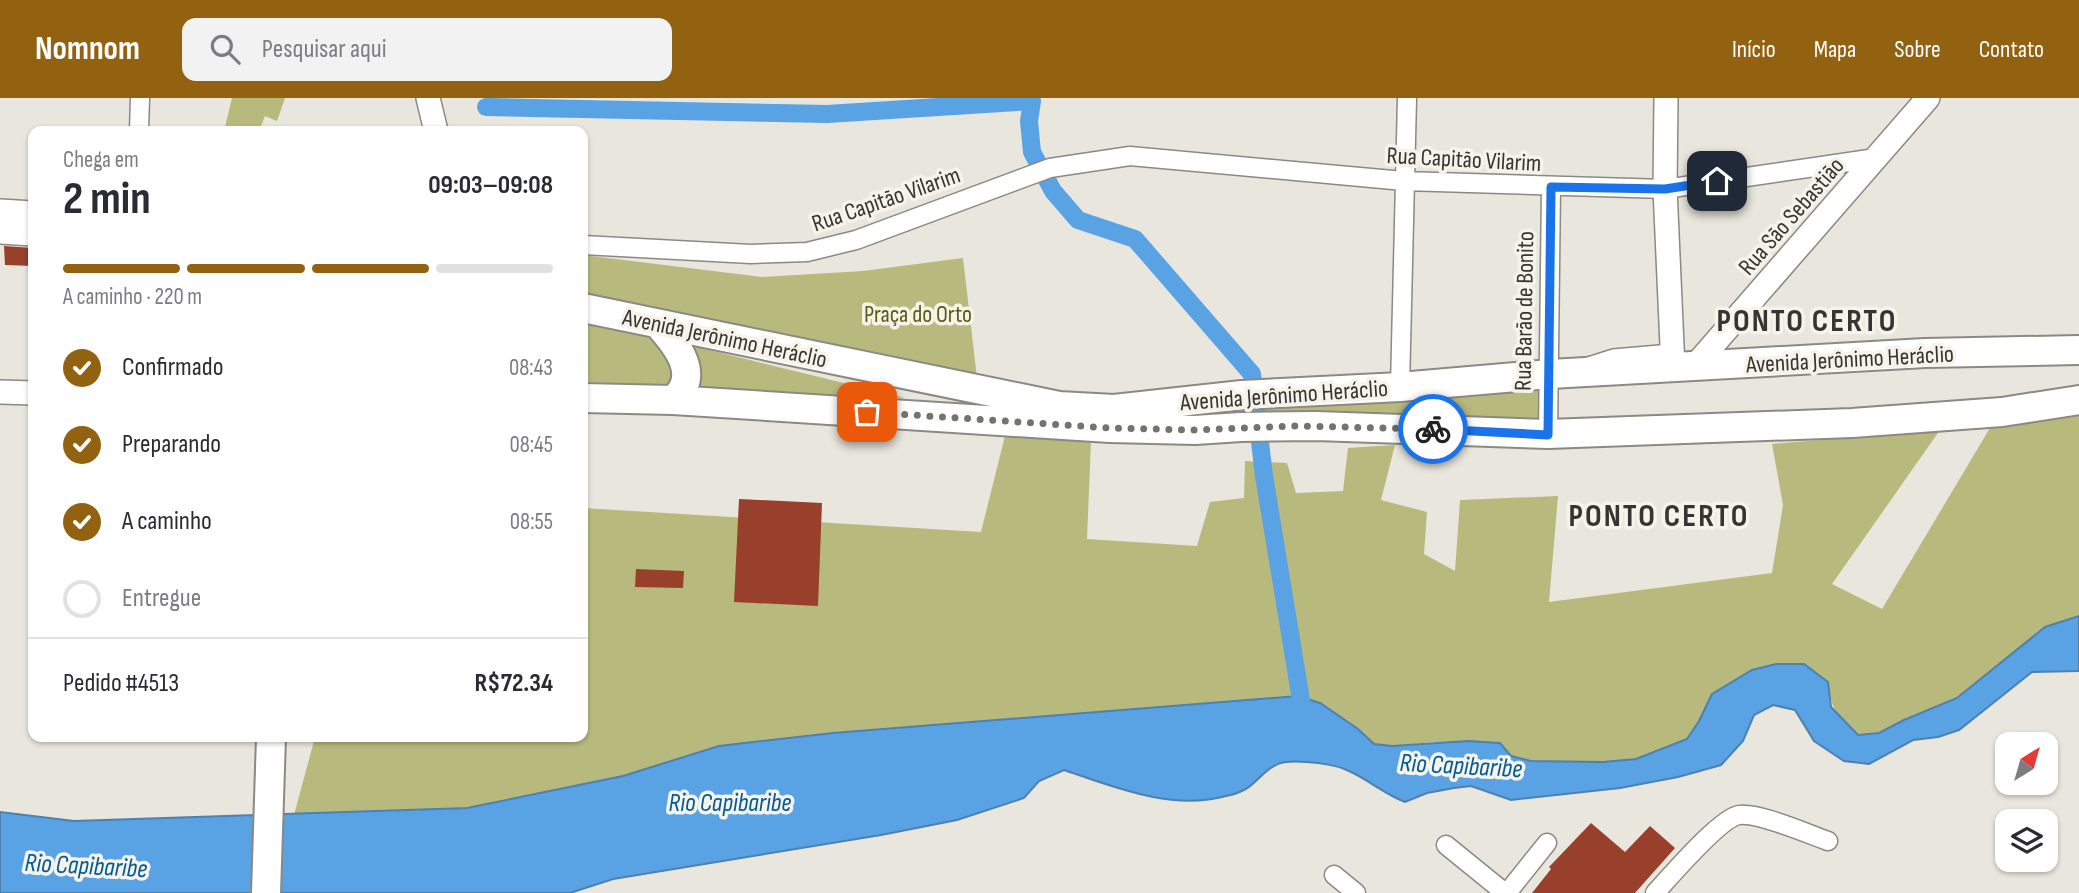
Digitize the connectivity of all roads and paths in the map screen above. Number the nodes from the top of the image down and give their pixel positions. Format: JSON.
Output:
{"nodes":[{"id":1,"x":140,"y":98,"type":"edge"},
{"id":2,"x":428,"y":98,"type":"edge"},
{"id":3,"x":1407,"y":98,"type":"edge"},
{"id":4,"x":1665,"y":98,"type":"edge"},
{"id":5,"x":1928,"y":98,"type":"edge"},
{"id":6,"x":139,"y":126,"type":"edge"},
{"id":7,"x":435,"y":126,"type":"edge"},
{"id":8,"x":1876,"y":158,"type":"junction"},
{"id":9,"x":1404,"y":181,"type":"junction"},
{"id":10,"x":1551,"y":187,"type":"junction"},
{"id":11,"x":1665,"y":189,"type":"junction"},
{"id":12,"x":0,"y":211,"type":"edge"},
{"id":13,"x":28,"y":213,"type":"edge"},
{"id":14,"x":0,"y":232,"type":"edge"},
{"id":15,"x":28,"y":234,"type":"edge"},
{"id":16,"x":588,"y":245,"type":"edge"},
{"id":17,"x":588,"y":309,"type":"edge"},
{"id":18,"x":658,"y":324,"type":"junction"},
{"id":19,"x":2079,"y":350,"type":"edge"},
{"id":20,"x":1679,"y":361,"type":"junction"},
{"id":21,"x":1561,"y":374,"type":"junction"},
{"id":22,"x":1400,"y":387,"type":"junction"},
{"id":23,"x":0,"y":392,"type":"edge"},
{"id":24,"x":28,"y":393,"type":"edge"},
{"id":25,"x":588,"y":398,"type":"edge"},
{"id":26,"x":673,"y":400,"type":"junction"},
{"id":27,"x":2079,"y":400,"type":"edge"},
{"id":28,"x":1548,"y":435,"type":"junction"},
{"id":29,"x":271,"y":742,"type":"edge"},
{"id":30,"x":1828,"y":841,"type":"dead end"},
{"id":31,"x":1547,"y":843,"type":"dead end"},
{"id":32,"x":1446,"y":845,"type":"dead end"},
{"id":33,"x":1334,"y":876,"type":"dead end"},
{"id":34,"x":1657,"y":892,"type":"edge"},
{"id":35,"x":266,"y":893,"type":"edge"},
{"id":36,"x":1356,"y":893,"type":"edge"},
{"id":37,"x":1506,"y":893,"type":"edge"}],
"edges":[{"from":1,"to":6,"type":"street"},
{"from":2,"to":7,"type":"street"},
{"from":3,"to":9,"type":"street"},
{"from":4,"to":11,"type":"street"},
{"from":5,"to":8,"type":"street","name":"Rua São Sebastião"},
{"from":8,"to":11,"type":"street","name":"Rua Capitão Vilarim"},
{"from":8,"to":20,"type":"street","name":"Rua São Sebastião"},
{"from":9,"to":10,"type":"street","name":"Rua Capitão Vilarim"},
{"from":9,"to":16,"type":"street","name":"Rua Capitão Vilarim"},
{"from":9,"to":22,"type":"street"},
{"from":10,"to":11,"type":"street","name":"Rua Capitão Vilarim"},
{"from":10,"to":21,"type":"street","name":"Rua Barão de Bonito"},
{"from":11,"to":20,"type":"street"},
{"from":12,"to":13,"type":"street"},
{"from":14,"to":15,"type":"street"},
{"from":17,"to":18,"type":"main road","name":"Avenida Jerônimo Heráclio"},
{"from":18,"to":22,"type":"main road","name":"Avenida Jerônimo Heráclio"},
{"from":18,"to":26,"type":"main road"},
{"from":19,"to":20,"type":"main road","name":"Avenida Jerônimo Heráclio"},
{"from":20,"to":21,"type":"main road","name":"Avenida Jerônimo Heráclio"},
{"from":21,"to":22,"type":"main road","name":"Avenida Jerônimo Heráclio"},
{"from":21,"to":28,"type":"street","name":"Rua Barão de Bonito"},
{"from":23,"to":24,"type":"street"},
{"from":25,"to":26,"type":"main road","name":"Avenida Jerônimo Heráclio"},
{"from":26,"to":28,"type":"main road","name":"Avenida Jerônimo Heráclio"},
{"from":27,"to":28,"type":"main road","name":"Avenida Jerônimo Heráclio"},
{"from":29,"to":35,"type":"main road"},
{"from":30,"to":34,"type":"street"},
{"from":31,"to":37,"type":"street"},
{"from":32,"to":37,"type":"street"},
{"from":33,"to":36,"type":"street"}]}
